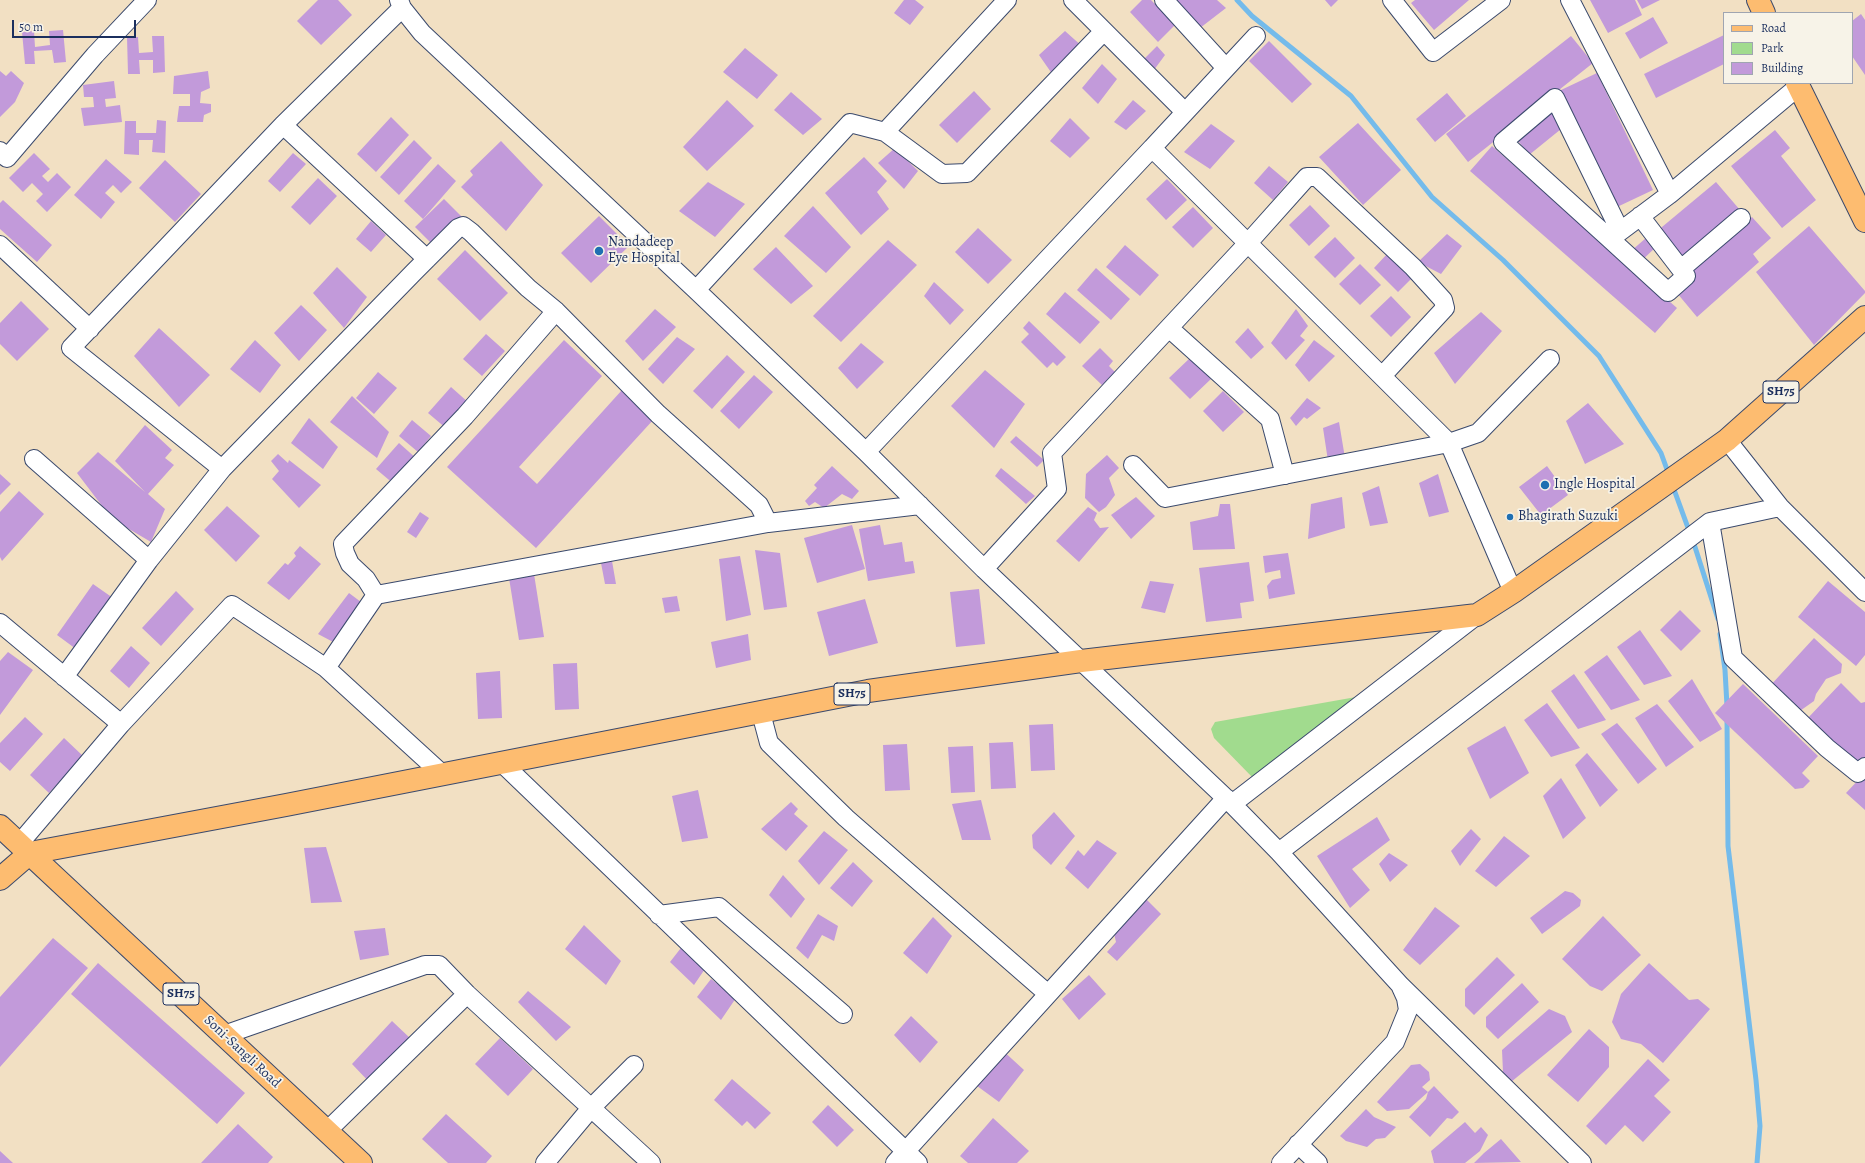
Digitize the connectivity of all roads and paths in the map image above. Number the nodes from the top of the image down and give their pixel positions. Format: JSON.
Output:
{"nodes":[{"id":1,"x":147,"y":0,"type":"edge"},
{"id":2,"x":1007,"y":0,"type":"edge"},
{"id":3,"x":1072,"y":0,"type":"edge"},
{"id":4,"x":1164,"y":0,"type":"edge"},
{"id":5,"x":1392,"y":0,"type":"edge"},
{"id":6,"x":1501,"y":0,"type":"edge"},
{"id":7,"x":1570,"y":0,"type":"edge"},
{"id":8,"x":1758,"y":0,"type":"edge"},
{"id":9,"x":401,"y":4,"type":"edge"},
{"id":10,"x":1764,"y":12,"type":"edge"},
{"id":11,"x":1104,"y":31,"type":"junction"},
{"id":12,"x":1256,"y":36,"type":"dead end"},
{"id":13,"x":1226,"y":68,"type":"junction"},
{"id":14,"x":1798,"y":85,"type":"edge"},
{"id":15,"x":1185,"y":112,"type":"junction"},
{"id":16,"x":283,"y":125,"type":"junction"},
{"id":17,"x":885,"y":132,"type":"junction"},
{"id":18,"x":1152,"y":148,"type":"junction"},
{"id":19,"x":0,"y":151,"type":"edge"},
{"id":20,"x":1670,"y":194,"type":"junction"},
{"id":21,"x":1640,"y":216,"type":"junction"},
{"id":22,"x":1741,"y":218,"type":"dead end"},
{"id":23,"x":1865,"y":222,"type":"edge"},
{"id":24,"x":1615,"y":235,"type":"junction"},
{"id":25,"x":1248,"y":243,"type":"junction"},
{"id":26,"x":0,"y":245,"type":"edge"},
{"id":27,"x":427,"y":259,"type":"junction"},
{"id":28,"x":1680,"y":269,"type":"junction"},
{"id":29,"x":696,"y":290,"type":"junction"},
{"id":30,"x":556,"y":311,"type":"junction"},
{"id":31,"x":1865,"y":317,"type":"edge"},
{"id":32,"x":1169,"y":328,"type":"junction"},
{"id":33,"x":90,"y":329,"type":"junction"},
{"id":34,"x":1550,"y":359,"type":"dead end"},
{"id":35,"x":1382,"y":376,"type":"junction"},
{"id":36,"x":1727,"y":440,"type":"junction"},
{"id":37,"x":1449,"y":443,"type":"junction"},
{"id":38,"x":866,"y":452,"type":"junction"},
{"id":39,"x":34,"y":459,"type":"dead end"},
{"id":40,"x":1133,"y":465,"type":"dead end"},
{"id":41,"x":222,"y":468,"type":"junction"},
{"id":42,"x":1285,"y":475,"type":"junction"},
{"id":43,"x":920,"y":505,"type":"junction"},
{"id":44,"x":1780,"y":508,"type":"junction"},
{"id":45,"x":1710,"y":522,"type":"junction"},
{"id":46,"x":768,"y":523,"type":"junction"},
{"id":47,"x":149,"y":560,"type":"junction"},
{"id":48,"x":984,"y":569,"type":"junction"},
{"id":49,"x":1513,"y":592,"type":"junction"},
{"id":50,"x":1865,"y":592,"type":"edge"},
{"id":51,"x":376,"y":595,"type":"junction"},
{"id":52,"x":1477,"y":615,"type":"junction"},
{"id":53,"x":0,"y":623,"type":"edge"},
{"id":54,"x":1081,"y":661,"type":"junction"},
{"id":55,"x":326,"y":668,"type":"junction"},
{"id":56,"x":64,"y":677,"type":"junction"},
{"id":57,"x":761,"y":713,"type":"junction"},
{"id":58,"x":121,"y":724,"type":"junction"},
{"id":59,"x":502,"y":763,"type":"junction"},
{"id":60,"x":1865,"y":767,"type":"edge"},
{"id":61,"x":442,"y":774,"type":"junction"},
{"id":62,"x":1229,"y":801,"type":"junction"},
{"id":63,"x":0,"y":826,"type":"edge"},
{"id":64,"x":24,"y":848,"type":"junction"},
{"id":65,"x":1279,"y":852,"type":"junction"},
{"id":66,"x":0,"y":879,"type":"edge"},
{"id":67,"x":659,"y":915,"type":"junction"},
{"id":68,"x":1401,"y":986,"type":"junction"},
{"id":69,"x":467,"y":994,"type":"junction"},
{"id":70,"x":1048,"y":994,"type":"junction"},
{"id":71,"x":843,"y":1014,"type":"dead end"},
{"id":72,"x":224,"y":1035,"type":"junction"},
{"id":73,"x":634,"y":1066,"type":"dead end"},
{"id":74,"x":591,"y":1108,"type":"junction"},
{"id":75,"x":327,"y":1131,"type":"junction"},
{"id":76,"x":1298,"y":1144,"type":"junction"},
{"id":77,"x":906,"y":1159,"type":"edge"},
{"id":78,"x":361,"y":1163,"type":"edge"},
{"id":79,"x":545,"y":1163,"type":"edge"},
{"id":80,"x":651,"y":1163,"type":"edge"},
{"id":81,"x":1281,"y":1163,"type":"edge"},
{"id":82,"x":1318,"y":1163,"type":"edge"},
{"id":83,"x":1582,"y":1163,"type":"edge"}],
"edges":[{"from":1,"to":19,"type":"street"},
{"from":2,"to":17,"type":"street"},
{"from":3,"to":11,"type":"street"},
{"from":4,"to":13,"type":"street"},
{"from":5,"to":6,"type":"street"},
{"from":7,"to":20,"type":"street"},
{"from":8,"to":10,"type":"main road"},
{"from":9,"to":16,"type":"street"},
{"from":9,"to":29,"type":"street"},
{"from":11,"to":15,"type":"street"},
{"from":11,"to":17,"type":"street"},
{"from":12,"to":13,"type":"street"},
{"from":13,"to":15,"type":"street"},
{"from":14,"to":20,"type":"street"},
{"from":14,"to":23,"type":"main road"},
{"from":15,"to":18,"type":"street"},
{"from":16,"to":27,"type":"street"},
{"from":16,"to":33,"type":"street"},
{"from":17,"to":29,"type":"street"},
{"from":18,"to":25,"type":"street"},
{"from":18,"to":38,"type":"street"},
{"from":20,"to":21,"type":"street"},
{"from":21,"to":24,"type":"street"},
{"from":21,"to":28,"type":"street"},
{"from":22,"to":28,"type":"street"},
{"from":24,"to":24,"type":"street"},
{"from":24,"to":28,"type":"street"},
{"from":25,"to":32,"type":"street"},
{"from":25,"to":35,"type":"street"},
{"from":25,"to":35,"type":"street"},
{"from":26,"to":33,"type":"street"},
{"from":27,"to":30,"type":"street"},
{"from":27,"to":41,"type":"street"},
{"from":29,"to":38,"type":"street"},
{"from":30,"to":46,"type":"street"},
{"from":30,"to":51,"type":"street"},
{"from":31,"to":36,"type":"main road","number":"SH75"},
{"from":32,"to":42,"type":"street"},
{"from":32,"to":48,"type":"street"},
{"from":33,"to":41,"type":"street"},
{"from":34,"to":37,"type":"street"},
{"from":35,"to":37,"type":"street"},
{"from":36,"to":44,"type":"street"},
{"from":36,"to":49,"type":"main road","number":"SH75"},
{"from":37,"to":42,"type":"street"},
{"from":37,"to":49,"type":"street"},
{"from":38,"to":43,"type":"street"},
{"from":39,"to":47,"type":"street"},
{"from":40,"to":42,"type":"street"},
{"from":41,"to":47,"type":"street"},
{"from":43,"to":46,"type":"street"},
{"from":43,"to":48,"type":"street"},
{"from":44,"to":45,"type":"street"},
{"from":44,"to":50,"type":"street"},
{"from":45,"to":60,"type":"street"},
{"from":45,"to":65,"type":"street"},
{"from":46,"to":51,"type":"street"},
{"from":47,"to":56,"type":"street"},
{"from":48,"to":54,"type":"street"},
{"from":49,"to":52,"type":"main road","number":"SH75"},
{"from":51,"to":55,"type":"street"},
{"from":52,"to":54,"type":"main road","number":"SH75"},
{"from":52,"to":62,"type":"street"},
{"from":53,"to":56,"type":"street"},
{"from":54,"to":57,"type":"main road","number":"SH75"},
{"from":54,"to":62,"type":"street"},
{"from":55,"to":58,"type":"street"},
{"from":55,"to":61,"type":"street"},
{"from":56,"to":58,"type":"street"},
{"from":57,"to":59,"type":"main road","number":"SH75"},
{"from":57,"to":70,"type":"street"},
{"from":58,"to":64,"type":"street"},
{"from":59,"to":61,"type":"main road","number":"SH75"},
{"from":59,"to":67,"type":"street"},
{"from":61,"to":64,"type":"main road","number":"SH75"},
{"from":62,"to":65,"type":"street"},
{"from":62,"to":70,"type":"street"},
{"from":63,"to":64,"type":"main road","name":"Soni-Sangli Road","number":"SH75"},
{"from":64,"to":66,"type":"main road"},
{"from":64,"to":72,"type":"main road","name":"Soni-Sangli Road","number":"SH75"},
{"from":65,"to":68,"type":"street"},
{"from":67,"to":71,"type":"street"},
{"from":67,"to":77,"type":"street"},
{"from":68,"to":76,"type":"street"},
{"from":68,"to":83,"type":"street"},
{"from":69,"to":72,"type":"street"},
{"from":69,"to":74,"type":"street"},
{"from":69,"to":75,"type":"street"},
{"from":70,"to":77,"type":"street"},
{"from":72,"to":75,"type":"main road","name":"Soni-Sangli Road","number":"SH75"},
{"from":73,"to":74,"type":"street"},
{"from":74,"to":79,"type":"street"},
{"from":74,"to":80,"type":"street"},
{"from":75,"to":78,"type":"main road","name":"Soni-Sangli Road","number":"SH75"},
{"from":76,"to":81,"type":"street"},
{"from":76,"to":82,"type":"street"}]}
